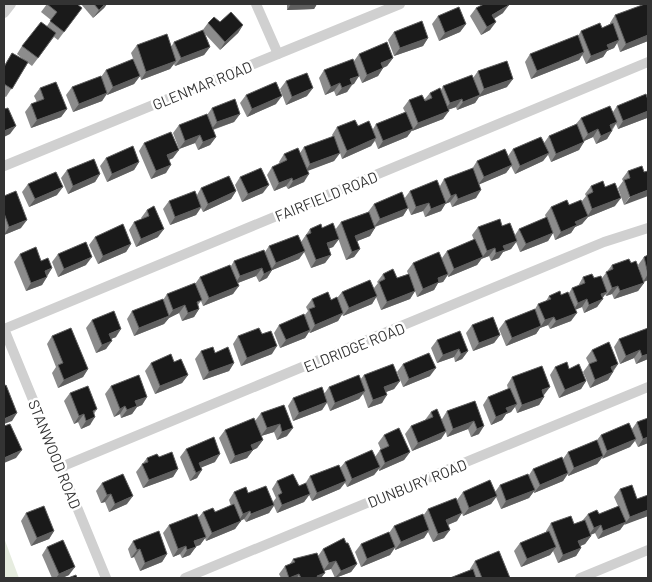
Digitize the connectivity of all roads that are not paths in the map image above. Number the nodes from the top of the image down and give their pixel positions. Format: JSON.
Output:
{"nodes":[{"id":1,"x":11,"y":4,"type":"edge"},
{"id":2,"x":256,"y":4,"type":"edge"},
{"id":3,"x":400,"y":4,"type":"edge"},
{"id":4,"x":4,"y":13,"type":"edge"},
{"id":5,"x":278,"y":54,"type":"junction"},
{"id":6,"x":648,"y":62,"type":"edge"},
{"id":7,"x":4,"y":166,"type":"edge"},
{"id":8,"x":648,"y":228,"type":"edge"},
{"id":9,"x":4,"y":329,"type":"edge"},
{"id":10,"x":648,"y":387,"type":"edge"},
{"id":11,"x":60,"y":468,"type":"junction"},
{"id":12,"x":648,"y":550,"type":"edge"},
{"id":13,"x":603,"y":574,"type":"edge"},
{"id":14,"x":106,"y":578,"type":"edge"},
{"id":15,"x":185,"y":578,"type":"edge"},
{"id":16,"x":580,"y":578,"type":"edge"}],
"edges":[{"from":1,"to":4,"type":"street"},
{"from":2,"to":5,"type":"street"},
{"from":3,"to":5,"type":"street","name":"GLENMAR ROAD"},
{"from":5,"to":7,"type":"street","name":"GLENMAR ROAD"},
{"from":6,"to":9,"type":"street","name":"FAIRFIELD ROAD"},
{"from":8,"to":11,"type":"street","name":"ELDRIDGE ROAD"},
{"from":9,"to":11,"type":"street","name":"STANWOOD ROAD"},
{"from":10,"to":15,"type":"street","name":"DUNBURY ROAD"},
{"from":11,"to":14,"type":"street","name":"STANWOOD ROAD"},
{"from":12,"to":13,"type":"street"},
{"from":13,"to":16,"type":"street"}]}
